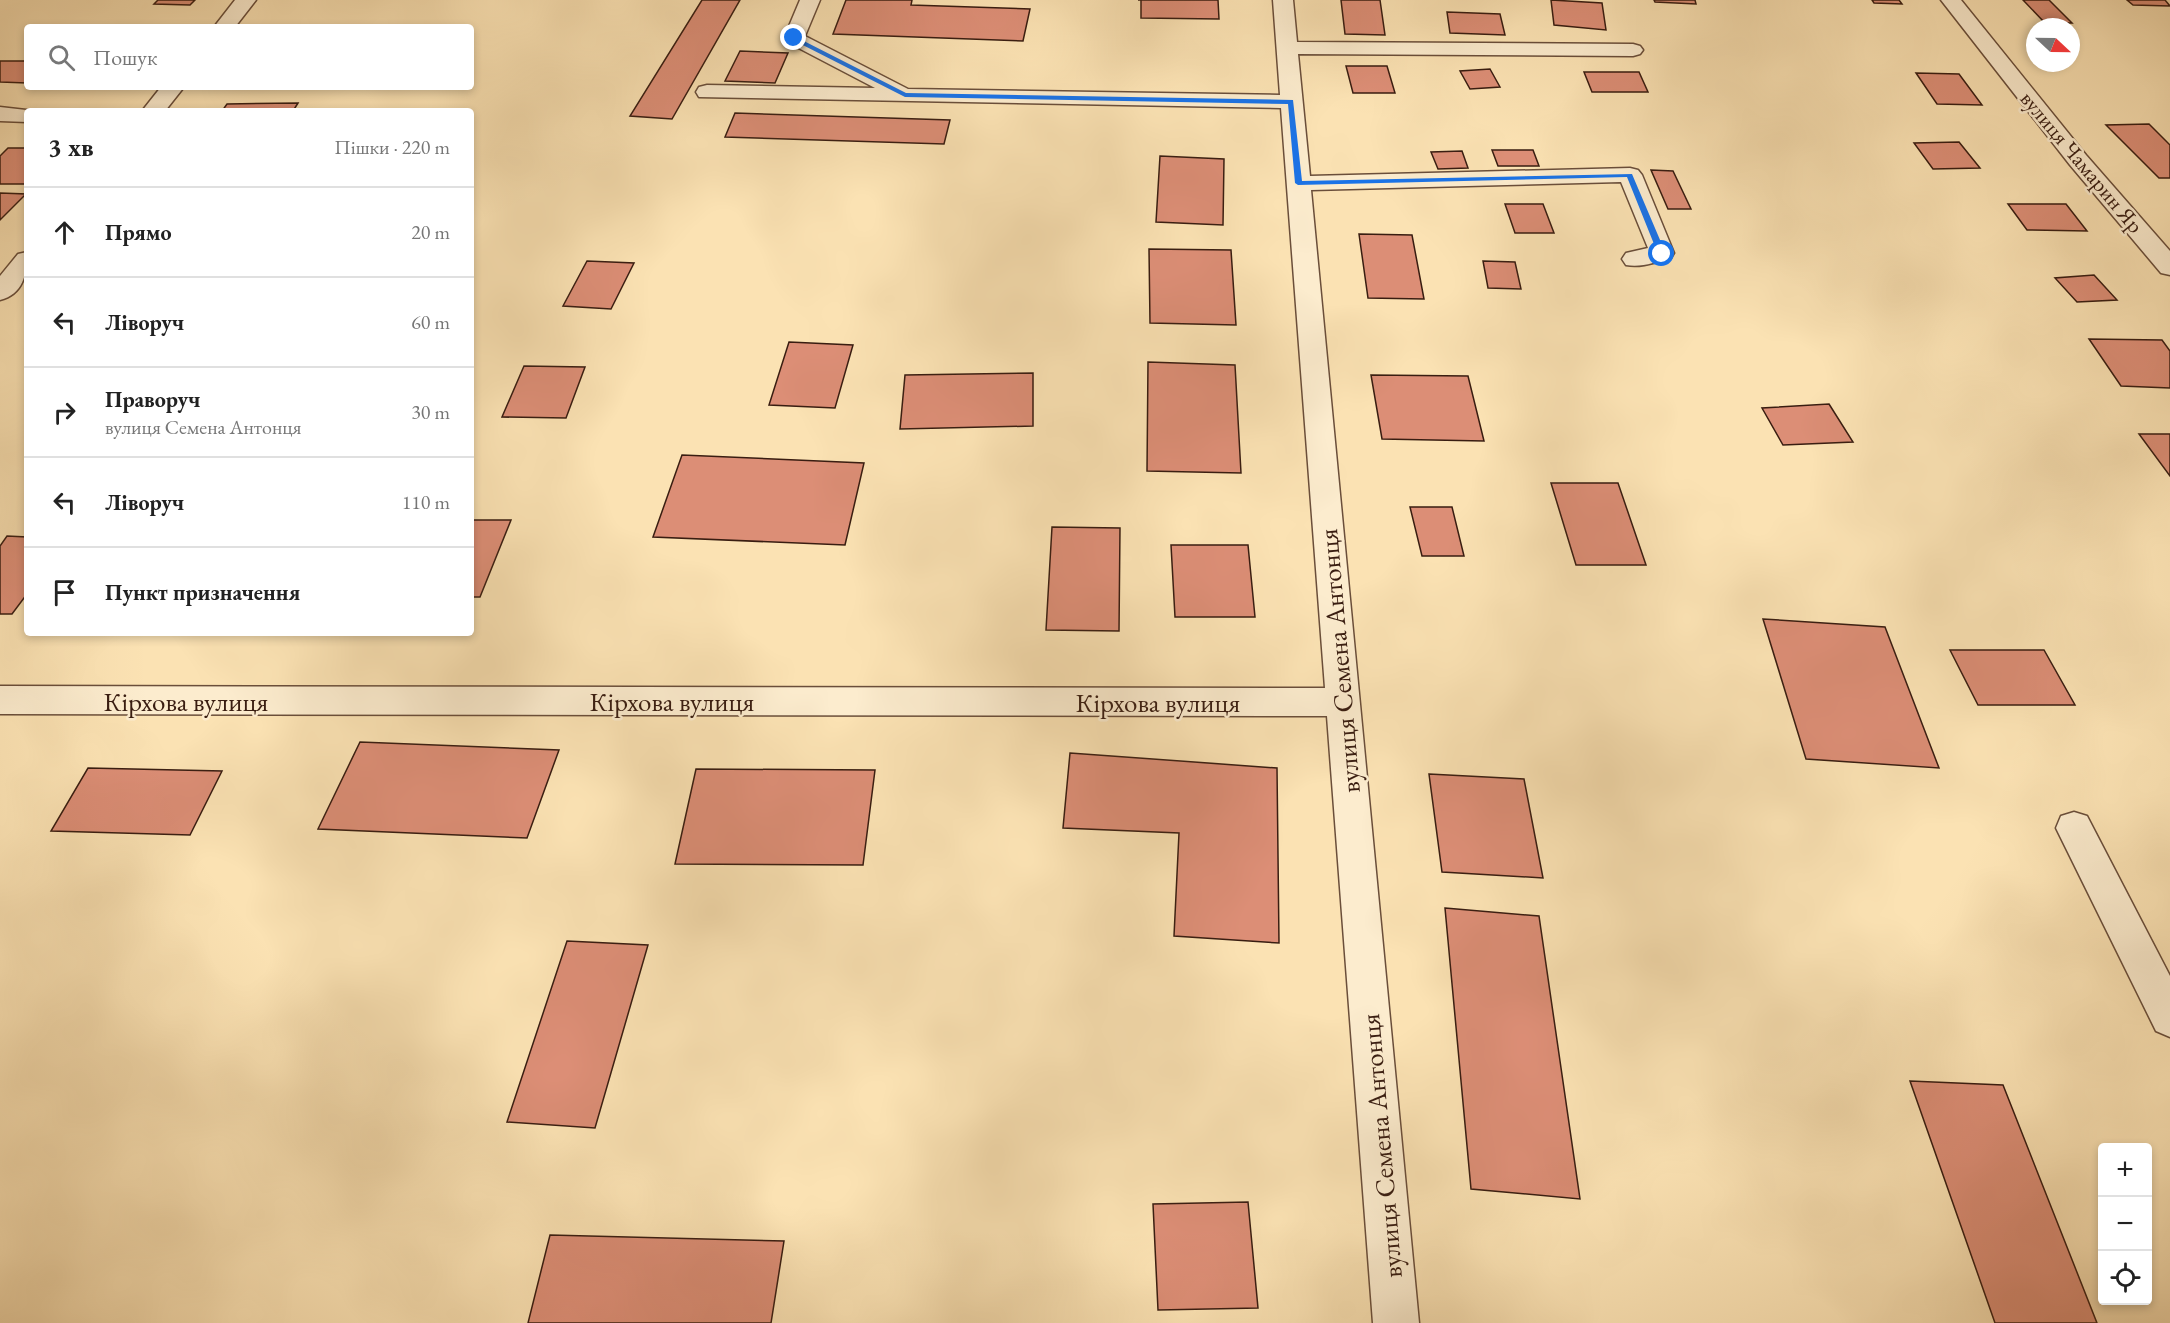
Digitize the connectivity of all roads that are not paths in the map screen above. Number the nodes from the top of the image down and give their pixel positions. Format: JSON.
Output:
{"nodes":[{"id":1,"x":246,"y":0,"type":"edge"},
{"id":2,"x":810,"y":0,"type":"edge"},
{"id":3,"x":1282,"y":0,"type":"edge"},
{"id":4,"x":1951,"y":0,"type":"edge"},
{"id":5,"x":226,"y":24,"type":"edge"},
{"id":6,"x":1287,"y":48,"type":"junction"},
{"id":7,"x":1633,"y":50,"type":"dead end"},
{"id":8,"x":170,"y":90,"type":"edge"},
{"id":9,"x":707,"y":92,"type":"dead end"},
{"id":10,"x":905,"y":95,"type":"junction"},
{"id":11,"x":1291,"y":102,"type":"junction"},
{"id":12,"x":156,"y":108,"type":"edge"},
{"id":13,"x":0,"y":114,"type":"edge"},
{"id":14,"x":24,"y":115,"type":"edge"},
{"id":15,"x":1298,"y":183,"type":"junction"},
{"id":16,"x":1635,"y":259,"type":"dead end"},
{"id":17,"x":24,"y":264,"type":"edge"},
{"id":18,"x":2170,"y":267,"type":"edge"},
{"id":19,"x":0,"y":292,"type":"edge"},
{"id":20,"x":0,"y":700,"type":"edge"},
{"id":21,"x":1343,"y":702,"type":"junction"},
{"id":22,"x":2074,"y":828,"type":"dead end"},
{"id":23,"x":2170,"y":1017,"type":"edge"},
{"id":24,"x":1396,"y":1323,"type":"edge"}],
"edges":[{"from":1,"to":5,"type":"street"},
{"from":2,"to":10,"type":"street"},
{"from":3,"to":6,"type":"street","name":"вулиця Семена Антонця"},
{"from":4,"to":18,"type":"street","name":"вулиця Чамарин Яр"},
{"from":6,"to":7,"type":"street"},
{"from":6,"to":11,"type":"street","name":"вулиця Семена Антонця"},
{"from":8,"to":12,"type":"street"},
{"from":9,"to":10,"type":"street"},
{"from":10,"to":11,"type":"street"},
{"from":11,"to":15,"type":"street","name":"вулиця Семена Антонця"},
{"from":13,"to":14,"type":"street"},
{"from":15,"to":16,"type":"street"},
{"from":15,"to":21,"type":"street","name":"вулиця Семена Антонця"},
{"from":17,"to":19,"type":"street"},
{"from":20,"to":21,"type":"street","name":"Кірхова вулиця"},
{"from":21,"to":24,"type":"street","name":"вулиця Семена Антонця"},
{"from":22,"to":23,"type":"street"}]}
